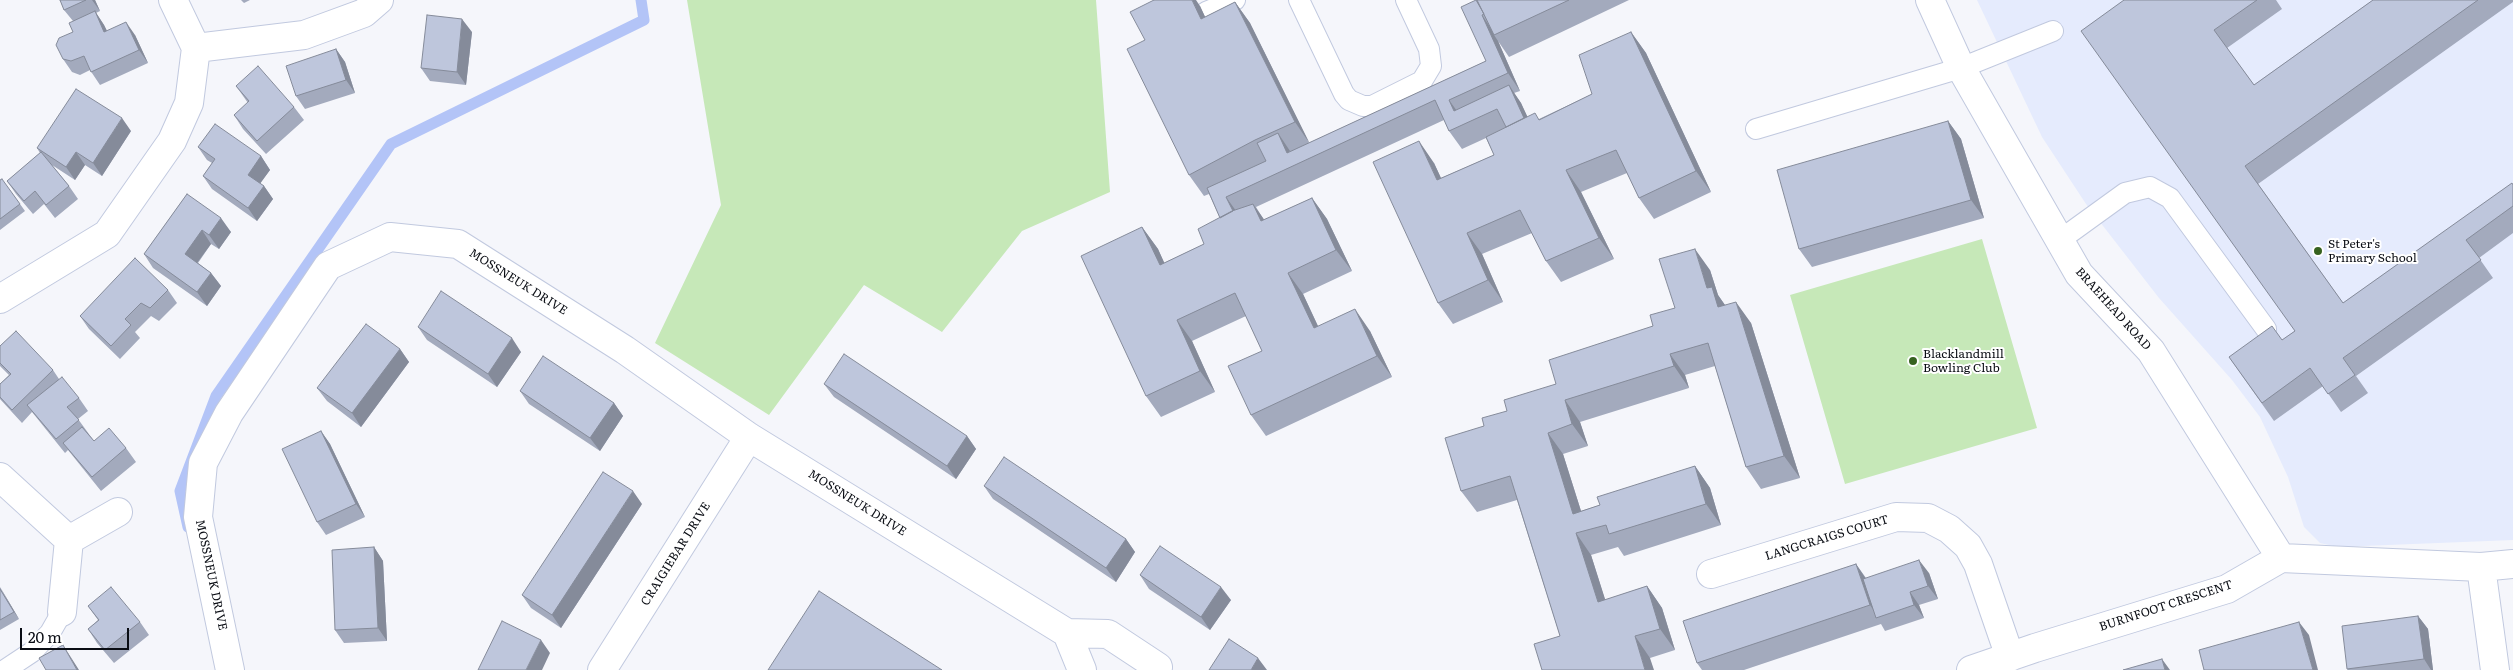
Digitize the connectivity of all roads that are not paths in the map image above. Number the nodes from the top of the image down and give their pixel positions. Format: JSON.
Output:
{"nodes":[{"id":1,"x":173,"y":0,"type":"edge"},
{"id":2,"x":378,"y":0,"type":"edge"},
{"id":3,"x":1234,"y":0,"type":"edge"},
{"id":4,"x":1299,"y":0,"type":"edge"},
{"id":5,"x":1406,"y":0,"type":"edge"},
{"id":6,"x":1930,"y":0,"type":"edge"},
{"id":7,"x":1206,"y":12,"type":"dead end"},
{"id":8,"x":2053,"y":30,"type":"dead end"},
{"id":9,"x":196,"y":48,"type":"junction"},
{"id":10,"x":1961,"y":68,"type":"junction"},
{"id":11,"x":1756,"y":129,"type":"dead end"},
{"id":12,"x":2060,"y":240,"type":"junction"},
{"id":13,"x":0,"y":299,"type":"edge"},
{"id":14,"x":2266,"y":329,"type":"edge"},
{"id":15,"x":749,"y":437,"type":"junction"},
{"id":16,"x":0,"y":477,"type":"edge"},
{"id":17,"x":118,"y":512,"type":"dead end"},
{"id":18,"x":69,"y":540,"type":"junction"},
{"id":19,"x":2281,"y":558,"type":"junction"},
{"id":20,"x":2513,"y":564,"type":"edge"},
{"id":21,"x":2482,"y":567,"type":"junction"},
{"id":22,"x":1710,"y":574,"type":"dead end"},
{"id":23,"x":62,"y":612,"type":"joint"},
{"id":24,"x":1067,"y":633,"type":"junction"},
{"id":25,"x":2010,"y":656,"type":"junction"},
{"id":26,"x":1157,"y":668,"type":"edge"},
{"id":27,"x":5,"y":670,"type":"edge"},
{"id":28,"x":230,"y":670,"type":"edge"},
{"id":29,"x":602,"y":670,"type":"edge"},
{"id":30,"x":1082,"y":670,"type":"edge"},
{"id":31,"x":1971,"y":670,"type":"edge"},
{"id":32,"x":2495,"y":670,"type":"edge"}],
"edges":[{"from":1,"to":9,"type":"street"},
{"from":2,"to":9,"type":"street"},
{"from":3,"to":7,"type":"lane"},
{"from":4,"to":5,"type":"lane"},
{"from":6,"to":10,"type":"street","name":"BRAEHEAD ROAD"},
{"from":8,"to":10,"type":"lane"},
{"from":9,"to":13,"type":"street"},
{"from":10,"to":11,"type":"lane"},
{"from":10,"to":12,"type":"street","name":"BRAEHEAD ROAD"},
{"from":12,"to":14,"type":"lane"},
{"from":12,"to":19,"type":"street","name":"BRAEHEAD ROAD"},
{"from":15,"to":24,"type":"street","name":"MOSSNEUK DRIVE"},
{"from":15,"to":28,"type":"street","name":"MOSSNEUK DRIVE"},
{"from":15,"to":29,"type":"street","name":"CRAIGIEBAR DRIVE"},
{"from":16,"to":18,"type":"street"},
{"from":17,"to":18,"type":"street"},
{"from":18,"to":23,"type":"street"},
{"from":19,"to":21,"type":"street"},
{"from":19,"to":25,"type":"street","name":"BURNFOOT CRESCENT"},
{"from":20,"to":21,"type":"street"},
{"from":21,"to":32,"type":"street"},
{"from":22,"to":25,"type":"street","name":"LANGCRAIGS COURT"},
{"from":23,"to":27,"type":"lane"},
{"from":24,"to":26,"type":"street"},
{"from":24,"to":30,"type":"street"},
{"from":25,"to":31,"type":"street","name":"BURNFOOT CRESCENT"}]}
